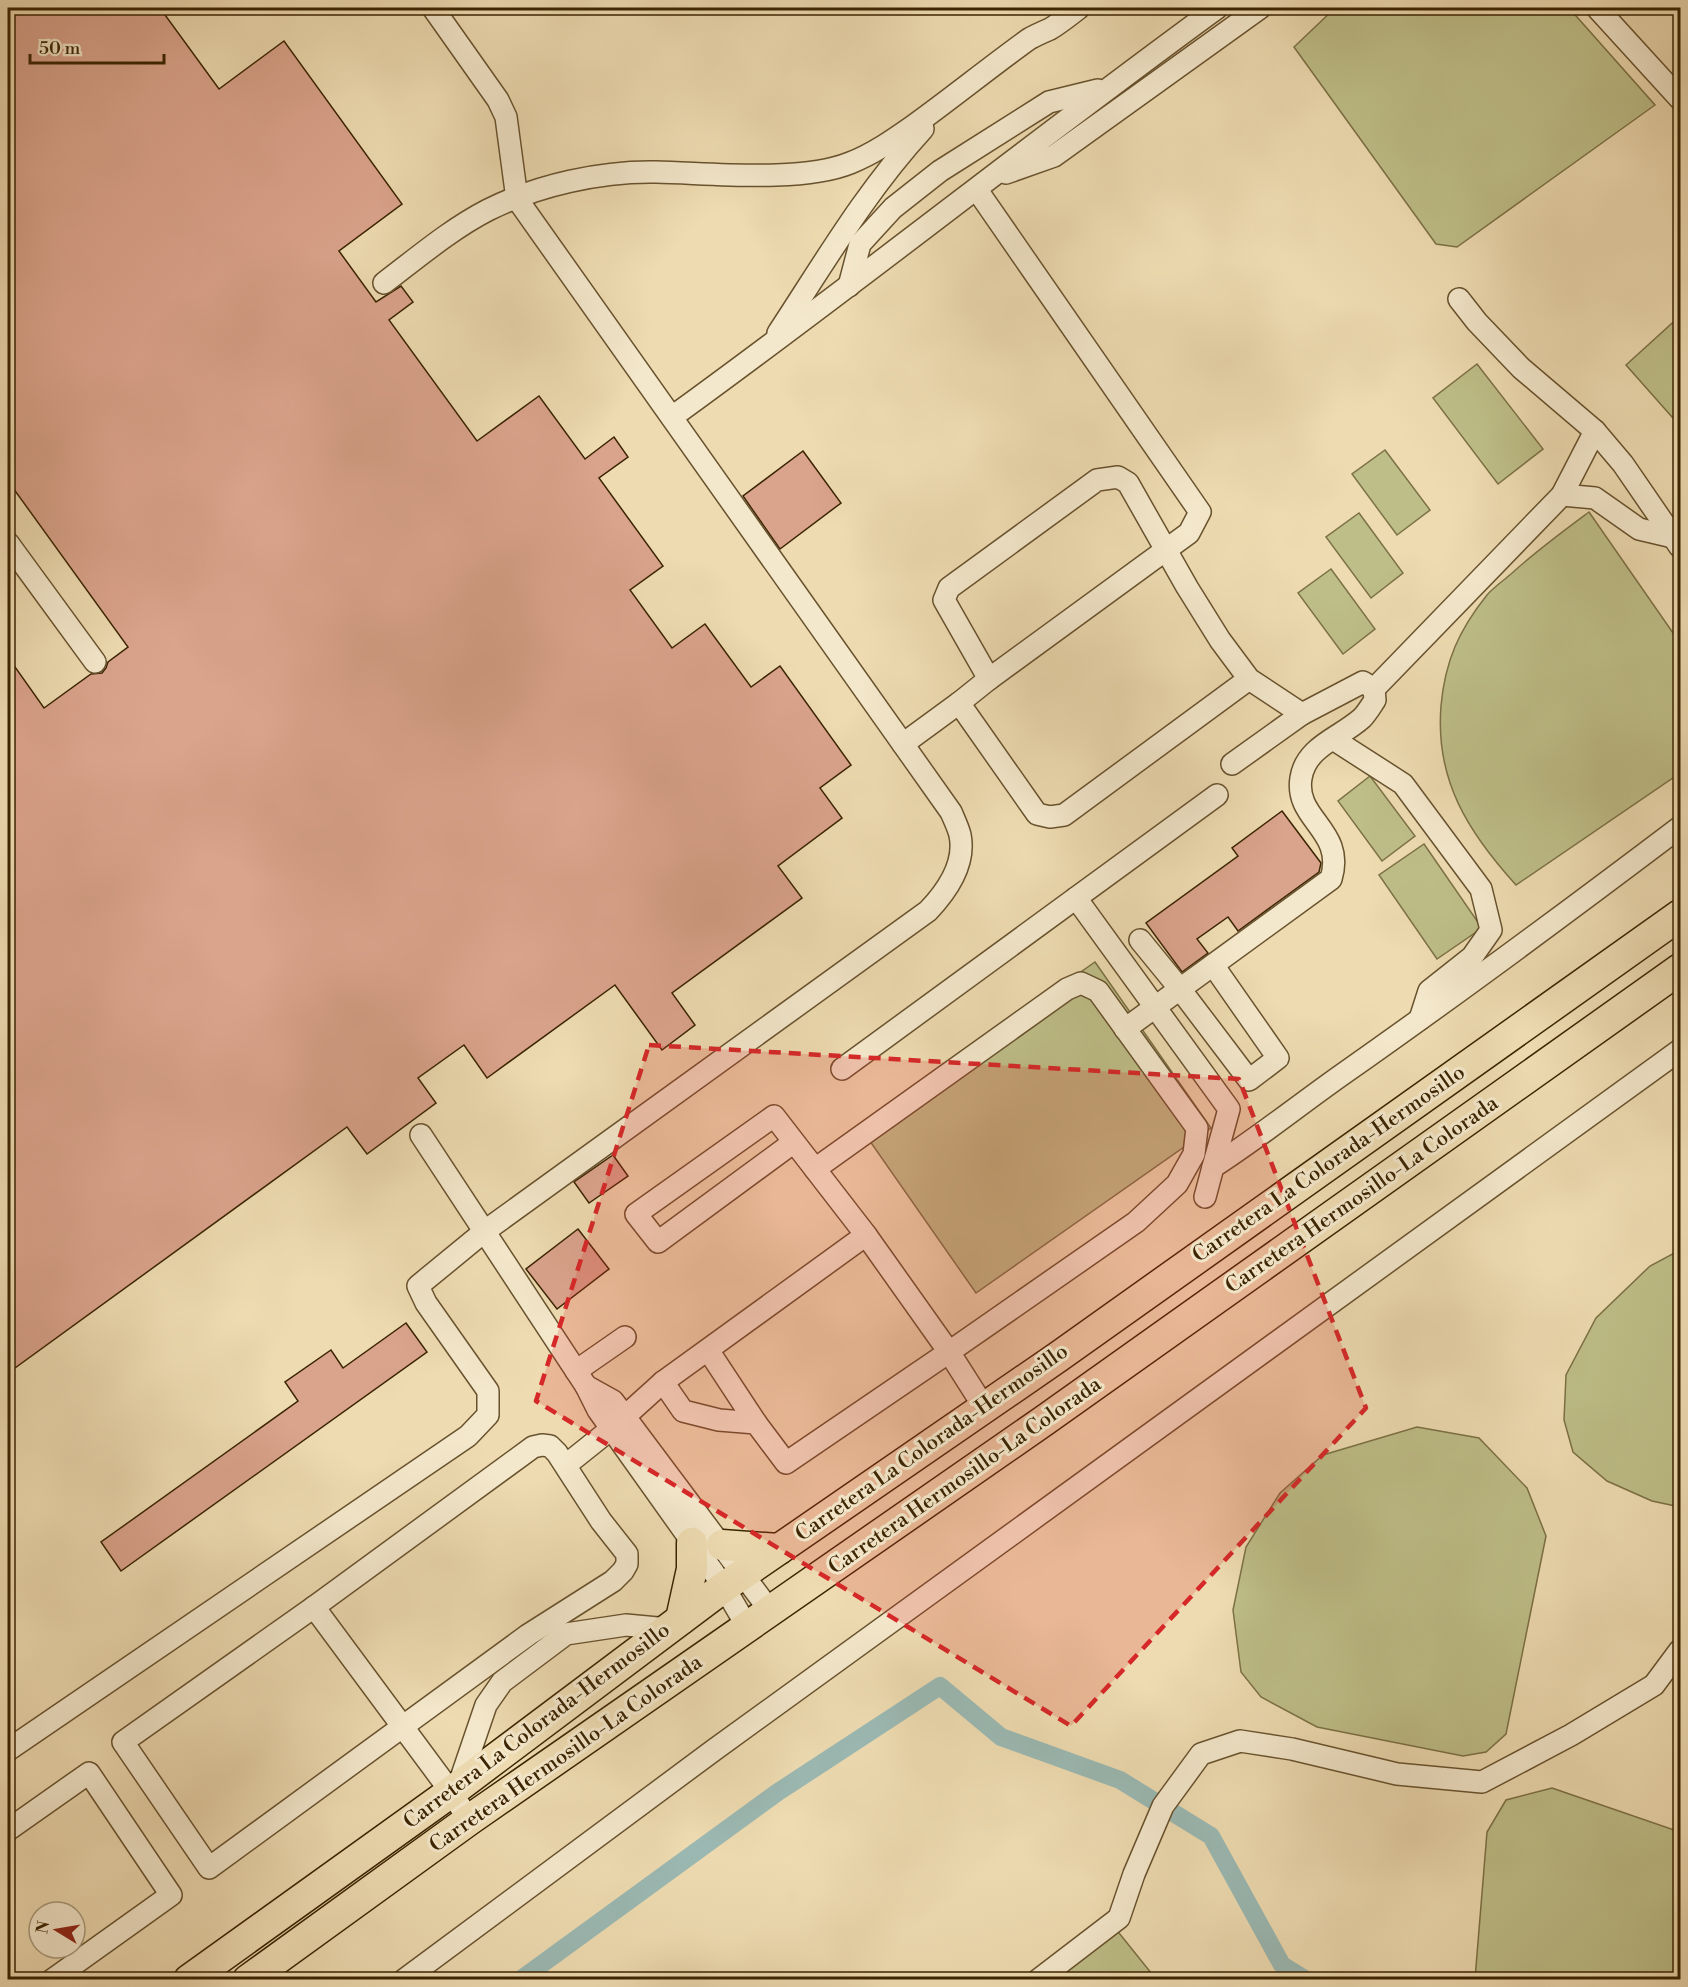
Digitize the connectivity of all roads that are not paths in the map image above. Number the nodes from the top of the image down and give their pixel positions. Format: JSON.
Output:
{"nodes":[{"id":1,"x":434,"y":8,"type":"edge"},
{"id":2,"x":1054,"y":8,"type":"edge"},
{"id":3,"x":1079,"y":8,"type":"edge"},
{"id":4,"x":1217,"y":8,"type":"edge"},
{"id":5,"x":1260,"y":8,"type":"edge"},
{"id":6,"x":1598,"y":8,"type":"edge"},
{"id":7,"x":1032,"y":37,"type":"junction"},
{"id":8,"x":1108,"y":87,"type":"junction"},
{"id":9,"x":1680,"y":99,"type":"edge"},
{"id":10,"x":948,"y":101,"type":"junction"},
{"id":11,"x":984,"y":184,"type":"junction"},
{"id":12,"x":517,"y":198,"type":"junction"},
{"id":13,"x":384,"y":283,"type":"dead end"},
{"id":14,"x":849,"y":286,"type":"junction"},
{"id":15,"x":1459,"y":299,"type":"dead end"},
{"id":16,"x":770,"y":346,"type":"junction"},
{"id":17,"x":672,"y":417,"type":"junction"},
{"id":18,"x":1595,"y":431,"type":"junction"},
{"id":19,"x":1562,"y":495,"type":"junction"},
{"id":20,"x":1677,"y":542,"type":"edge"},
{"id":21,"x":8,"y":543,"type":"edge"},
{"id":22,"x":1165,"y":550,"type":"junction"},
{"id":23,"x":95,"y":662,"type":"dead end"},
{"id":24,"x":989,"y":679,"type":"junction"},
{"id":25,"x":1248,"y":680,"type":"junction"},
{"id":26,"x":1374,"y":689,"type":"junction"},
{"id":27,"x":959,"y":703,"type":"junction"},
{"id":28,"x":1302,"y":714,"type":"junction"},
{"id":29,"x":1333,"y":739,"type":"junction"},
{"id":30,"x":903,"y":744,"type":"junction"},
{"id":31,"x":1232,"y":764,"type":"dead end"},
{"id":32,"x":1217,"y":795,"type":"dead end"},
{"id":33,"x":1680,"y":827,"type":"edge"},
{"id":34,"x":1076,"y":898,"type":"junction"},
{"id":35,"x":1680,"y":915,"type":"edge"},
{"id":36,"x":1140,"y":940,"type":"dead end"},
{"id":37,"x":1214,"y":965,"type":"junction"},
{"id":38,"x":1680,"y":969,"type":"edge"},
{"id":39,"x":1180,"y":989,"type":"junction"},
{"id":40,"x":1156,"y":1006,"type":"junction"},
{"id":41,"x":1420,"y":1019,"type":"junction"},
{"id":42,"x":1125,"y":1029,"type":"junction"},
{"id":43,"x":1680,"y":1050,"type":"edge"},
{"id":44,"x":842,"y":1069,"type":"dead end"},
{"id":45,"x":421,"y":1135,"type":"dead end"},
{"id":46,"x":794,"y":1142,"type":"junction"},
{"id":47,"x":1213,"y":1167,"type":"junction"},
{"id":48,"x":815,"y":1169,"type":"junction"},
{"id":49,"x":1205,"y":1197,"type":"dead end"},
{"id":50,"x":485,"y":1231,"type":"junction"},
{"id":51,"x":866,"y":1234,"type":"junction"},
{"id":52,"x":625,"y":1337,"type":"dead end"},
{"id":53,"x":708,"y":1350,"type":"junction"},
{"id":54,"x":949,"y":1352,"type":"junction"},
{"id":55,"x":581,"y":1379,"type":"junction"},
{"id":56,"x":663,"y":1382,"type":"junction"},
{"id":57,"x":984,"y":1407,"type":"junction"},
{"id":58,"x":618,"y":1423,"type":"junction"},
{"id":59,"x":756,"y":1423,"type":"junction"},
{"id":60,"x":566,"y":1465,"type":"junction"},
{"id":61,"x":692,"y":1543,"type":"junction"},
{"id":62,"x":722,"y":1545,"type":"junction"},
{"id":63,"x":779,"y":1549,"type":"junction"},
{"id":64,"x":734,"y":1580,"type":"junction"},
{"id":65,"x":314,"y":1607,"type":"junction"},
{"id":66,"x":759,"y":1620,"type":"junction"},
{"id":67,"x":674,"y":1624,"type":"junction"},
{"id":68,"x":1680,"y":1650,"type":"edge"},
{"id":69,"x":403,"y":1727,"type":"junction"},
{"id":70,"x":8,"y":1750,"type":"edge"},
{"id":71,"x":455,"y":1789,"type":"junction"},
{"id":72,"x":469,"y":1820,"type":"junction"},
{"id":73,"x":8,"y":1830,"type":"edge"},
{"id":74,"x":52,"y":1980,"type":"edge"},
{"id":75,"x":189,"y":1980,"type":"edge"},
{"id":76,"x":248,"y":1980,"type":"edge"},
{"id":77,"x":404,"y":1980,"type":"edge"},
{"id":78,"x":1038,"y":1980,"type":"edge"}],
"edges":[{"from":1,"to":12,"type":"lane"},
{"from":2,"to":7,"type":"lane"},
{"from":3,"to":7,"type":"lane"},
{"from":4,"to":8,"type":"lane"},
{"from":5,"to":11,"type":"lane"},
{"from":6,"to":9,"type":"lane"},
{"from":7,"to":10,"type":"lane"},
{"from":8,"to":11,"type":"lane"},
{"from":8,"to":14,"type":"lane"},
{"from":10,"to":12,"type":"lane"},
{"from":10,"to":16,"type":"lane"},
{"from":11,"to":14,"type":"lane"},
{"from":11,"to":22,"type":"lane"},
{"from":12,"to":13,"type":"lane"},
{"from":12,"to":17,"type":"lane"},
{"from":14,"to":16,"type":"lane"},
{"from":15,"to":18,"type":"lane"},
{"from":16,"to":17,"type":"lane"},
{"from":17,"to":30,"type":"lane"},
{"from":18,"to":19,"type":"lane"},
{"from":18,"to":20,"type":"lane"},
{"from":19,"to":20,"type":"lane"},
{"from":19,"to":26,"type":"lane"},
{"from":21,"to":23,"type":"lane"},
{"from":22,"to":24,"type":"lane"},
{"from":22,"to":24,"type":"lane"},
{"from":22,"to":25,"type":"lane"},
{"from":24,"to":27,"type":"lane"},
{"from":25,"to":27,"type":"lane"},
{"from":25,"to":28,"type":"lane"},
{"from":26,"to":28,"type":"lane"},
{"from":26,"to":29,"type":"lane"},
{"from":27,"to":30,"type":"lane"},
{"from":28,"to":31,"type":"lane"},
{"from":29,"to":37,"type":"lane"},
{"from":29,"to":41,"type":"lane"},
{"from":30,"to":50,"type":"lane"},
{"from":32,"to":34,"type":"lane"},
{"from":33,"to":41,"type":"lane"},
{"from":34,"to":40,"type":"lane"},
{"from":34,"to":44,"type":"lane"},
{"from":35,"to":57,"type":"highway","name":"Carretera La Colorada-Hermosillo"},
{"from":36,"to":39,"type":"lane"},
{"from":37,"to":39,"type":"lane"},
{"from":37,"to":39,"type":"lane"},
{"from":38,"to":66,"type":"highway","name":"Carretera Hermosillo-La Colorada"},
{"from":39,"to":40,"type":"lane"},
{"from":40,"to":42,"type":"lane"},
{"from":40,"to":47,"type":"lane"},
{"from":41,"to":47,"type":"lane"},
{"from":42,"to":48,"type":"lane"},
{"from":42,"to":54,"type":"lane"},
{"from":43,"to":77,"type":"lane"},
{"from":45,"to":50,"type":"lane"},
{"from":46,"to":46,"type":"lane"},
{"from":46,"to":48,"type":"lane"},
{"from":47,"to":49,"type":"lane"},
{"from":48,"to":51,"type":"lane"},
{"from":50,"to":55,"type":"lane"},
{"from":50,"to":70,"type":"lane"},
{"from":51,"to":53,"type":"lane"},
{"from":51,"to":54,"type":"lane"},
{"from":52,"to":55,"type":"lane"},
{"from":53,"to":56,"type":"lane"},
{"from":53,"to":59,"type":"lane"},
{"from":54,"to":57,"type":"lane"},
{"from":54,"to":59,"type":"lane"},
{"from":55,"to":58,"type":"lane"},
{"from":56,"to":58,"type":"lane"},
{"from":56,"to":59,"type":"lane"},
{"from":57,"to":63,"type":"highway","name":"Carretera La Colorada-Hermosillo"},
{"from":58,"to":60,"type":"lane"},
{"from":58,"to":61,"type":"lane"},
{"from":58,"to":62,"type":"lane"},
{"from":60,"to":65,"type":"lane"},
{"from":60,"to":69,"type":"lane"},
{"from":61,"to":64,"type":"lane"},
{"from":61,"to":67,"type":"highway"},
{"from":62,"to":63,"type":"highway"},
{"from":62,"to":64,"type":"lane"},
{"from":63,"to":64,"type":"highway","name":"Carretera La Colorada-Hermosillo"},
{"from":64,"to":66,"type":"lane"},
{"from":64,"to":67,"type":"highway","name":"Carretera La Colorada-Hermosillo"},
{"from":65,"to":69,"type":"lane"},
{"from":65,"to":69,"type":"lane"},
{"from":66,"to":72,"type":"highway","name":"Carretera Hermosillo-La Colorada"},
{"from":67,"to":71,"type":"highway","name":"Carretera La Colorada-Hermosillo"},
{"from":67,"to":71,"type":"lane"},
{"from":68,"to":78,"type":"lane"},
{"from":69,"to":71,"type":"lane"},
{"from":71,"to":72,"type":"lane"},
{"from":71,"to":75,"type":"highway","name":"Carretera La Colorada-Hermosillo"},
{"from":72,"to":76,"type":"highway","name":"Carretera Hermosillo-La Colorada"},
{"from":73,"to":74,"type":"lane"}]}
